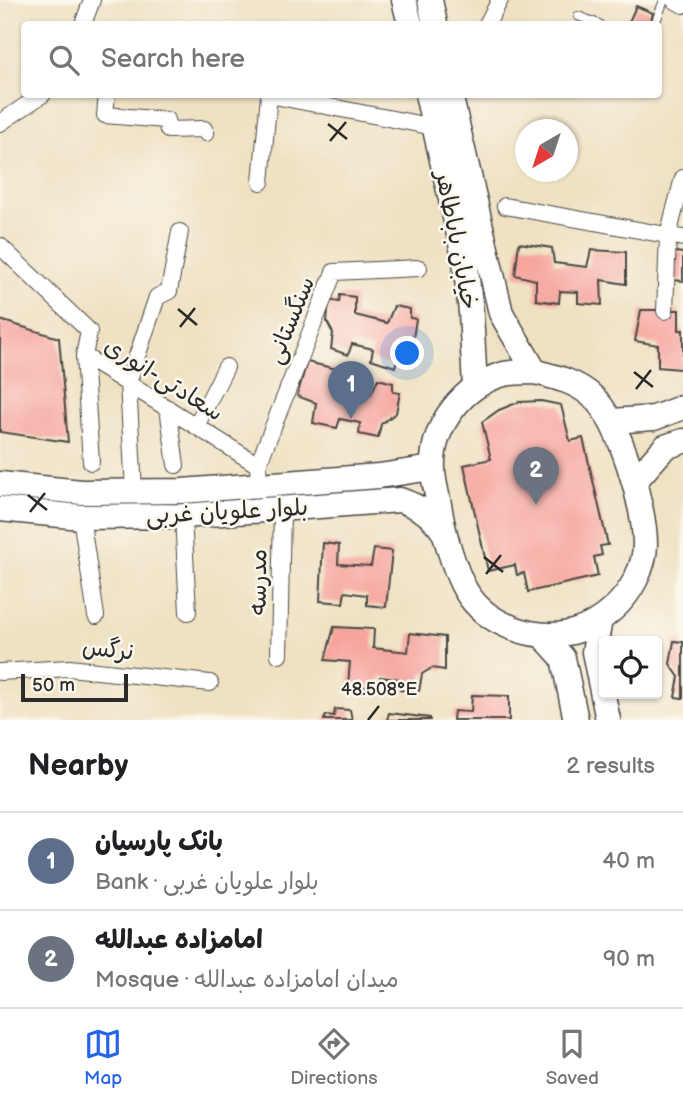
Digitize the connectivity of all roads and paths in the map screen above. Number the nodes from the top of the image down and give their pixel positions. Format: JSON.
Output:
{"nodes":[{"id":1,"x":92,"y":0,"type":"edge"},
{"id":2,"x":404,"y":0,"type":"edge"},
{"id":3,"x":430,"y":0,"type":"edge"},
{"id":4,"x":500,"y":0,"type":"edge"},
{"id":5,"x":664,"y":0,"type":"edge"},
{"id":6,"x":674,"y":0,"type":"edge"},
{"id":7,"x":683,"y":5,"type":"edge"},
{"id":8,"x":578,"y":16,"type":"dead end"},
{"id":9,"x":84,"y":21,"type":"edge"},
{"id":10,"x":409,"y":21,"type":"edge"},
{"id":11,"x":434,"y":21,"type":"edge"},
{"id":12,"x":489,"y":21,"type":"edge"},
{"id":13,"x":591,"y":21,"type":"edge"},
{"id":14,"x":656,"y":21,"type":"edge"},
{"id":15,"x":37,"y":98,"type":"edge"},
{"id":16,"x":107,"y":98,"type":"edge"},
{"id":17,"x":269,"y":98,"type":"edge"},
{"id":18,"x":284,"y":98,"type":"edge"},
{"id":19,"x":428,"y":98,"type":"edge"},
{"id":20,"x":451,"y":98,"type":"edge"},
{"id":21,"x":0,"y":122,"type":"edge"},
{"id":22,"x":434,"y":127,"type":"junction"},
{"id":23,"x":206,"y":133,"type":"dead end"},
{"id":24,"x":683,"y":178,"type":"edge"},
{"id":25,"x":261,"y":181,"type":"dead end"},
{"id":26,"x":505,"y":206,"type":"dead end"},
{"id":27,"x":180,"y":232,"type":"dead end"},
{"id":28,"x":675,"y":237,"type":"edge"},
{"id":29,"x":0,"y":246,"type":"edge"},
{"id":30,"x":419,"y":268,"type":"dead end"},
{"id":31,"x":664,"y":311,"type":"dead end"},
{"id":32,"x":84,"y":356,"type":"junction"},
{"id":33,"x":226,"y":367,"type":"dead end"},
{"id":34,"x":535,"y":372,"type":"junction"},
{"id":35,"x":128,"y":383,"type":"junction"},
{"id":36,"x":475,"y":387,"type":"junction"},
{"id":37,"x":683,"y":407,"type":"edge"},
{"id":38,"x":168,"y":408,"type":"junction"},
{"id":39,"x":612,"y":421,"type":"junction"},
{"id":40,"x":196,"y":426,"type":"junction"},
{"id":41,"x":683,"y":441,"type":"edge"},
{"id":42,"x":91,"y":462,"type":"dead end"},
{"id":43,"x":176,"y":465,"type":"dead end"},
{"id":44,"x":432,"y":468,"type":"junction"},
{"id":45,"x":258,"y":475,"type":"junction"},
{"id":46,"x":634,"y":482,"type":"junction"},
{"id":47,"x":0,"y":484,"type":"edge"},
{"id":48,"x":73,"y":491,"type":"junction"},
{"id":49,"x":134,"y":492,"type":"junction"},
{"id":50,"x":0,"y":509,"type":"edge"},
{"id":51,"x":282,"y":510,"type":"junction"},
{"id":52,"x":183,"y":516,"type":"junction"},
{"id":53,"x":77,"y":517,"type":"junction"},
{"id":54,"x":443,"y":531,"type":"junction"},
{"id":55,"x":188,"y":612,"type":"dead end"},
{"id":56,"x":96,"y":616,"type":"dead end"},
{"id":57,"x":600,"y":620,"type":"junction"},
{"id":58,"x":542,"y":635,"type":"junction"},
{"id":59,"x":279,"y":655,"type":"dead end"},
{"id":60,"x":0,"y":672,"type":"edge"},
{"id":61,"x":599,"y":677,"type":"joint"},
{"id":62,"x":210,"y":683,"type":"dead end"},
{"id":63,"x":568,"y":683,"type":"junction"},
{"id":64,"x":604,"y":699,"type":"edge"},
{"id":65,"x":570,"y":717,"type":"edge"},
{"id":66,"x":608,"y":720,"type":"edge"}],
"edges":[{"from":1,"to":9,"type":"street"},
{"from":2,"to":10,"type":"main road"},
{"from":3,"to":11,"type":"main road"},
{"from":4,"to":12,"type":"street"},
{"from":5,"to":14,"type":"lane"},
{"from":6,"to":7,"type":"street"},
{"from":8,"to":13,"type":"lane"},
{"from":15,"to":21,"type":"street"},
{"from":16,"to":23,"type":"street"},
{"from":17,"to":25,"type":"street"},
{"from":18,"to":22,"type":"street"},
{"from":19,"to":22,"type":"main road","name":"خیابان باباطاهر"},
{"from":20,"to":34,"type":"main road","name":"خیابان باباطاهر"},
{"from":22,"to":36,"type":"main road","name":"خیابان باباطاهر"},
{"from":24,"to":28,"type":"street"},
{"from":26,"to":28,"type":"street"},
{"from":27,"to":35,"type":"street"},
{"from":28,"to":31,"type":"street"},
{"from":29,"to":32,"type":"street","name":"سعادتی-انوری"},
{"from":30,"to":45,"type":"street","name":"سنگستانی"},
{"from":32,"to":35,"type":"street","name":"سعادتی-انوری"},
{"from":32,"to":42,"type":"street"},
{"from":33,"to":40,"type":"street"},
{"from":34,"to":36,"type":"main road"},
{"from":34,"to":39,"type":"main road"},
{"from":35,"to":38,"type":"street","name":"سعادتی-انوری"},
{"from":35,"to":49,"type":"street"},
{"from":36,"to":44,"type":"main road"},
{"from":37,"to":39,"type":"main road"},
{"from":38,"to":40,"type":"street","name":"سعادتی-انوری"},
{"from":38,"to":43,"type":"street"},
{"from":39,"to":46,"type":"main road"},
{"from":40,"to":45,"type":"street","name":"سعادتی-انوری"},
{"from":41,"to":46,"type":"main road"},
{"from":44,"to":45,"type":"main road","name":"بلوار علویان غربی"},
{"from":44,"to":54,"type":"main road"},
{"from":45,"to":49,"type":"main road","name":"بلوار علویان غربی"},
{"from":46,"to":57,"type":"main road"},
{"from":47,"to":48,"type":"main road","name":"بلوار علویان غربی"},
{"from":48,"to":49,"type":"main road","name":"بلوار علویان غربی"},
{"from":48,"to":53,"type":"main road"},
{"from":50,"to":53,"type":"main road","name":"بلوار علویان غربی"},
{"from":51,"to":52,"type":"main road","name":"بلوار علویان غربی"},
{"from":51,"to":54,"type":"main road","name":"بلوار علویان غربی"},
{"from":51,"to":59,"type":"street","name":"مدرسه"},
{"from":52,"to":53,"type":"main road","name":"بلوار علویان غربی"},
{"from":52,"to":55,"type":"street"},
{"from":53,"to":56,"type":"street"},
{"from":54,"to":58,"type":"main road"},
{"from":57,"to":58,"type":"main road"},
{"from":57,"to":61,"type":"main road"},
{"from":58,"to":63,"type":"main road"},
{"from":60,"to":62,"type":"street","name":"نرگس"},
{"from":61,"to":63,"type":"main road"},
{"from":63,"to":65,"type":"main road"},
{"from":64,"to":66,"type":"main road"}]}
